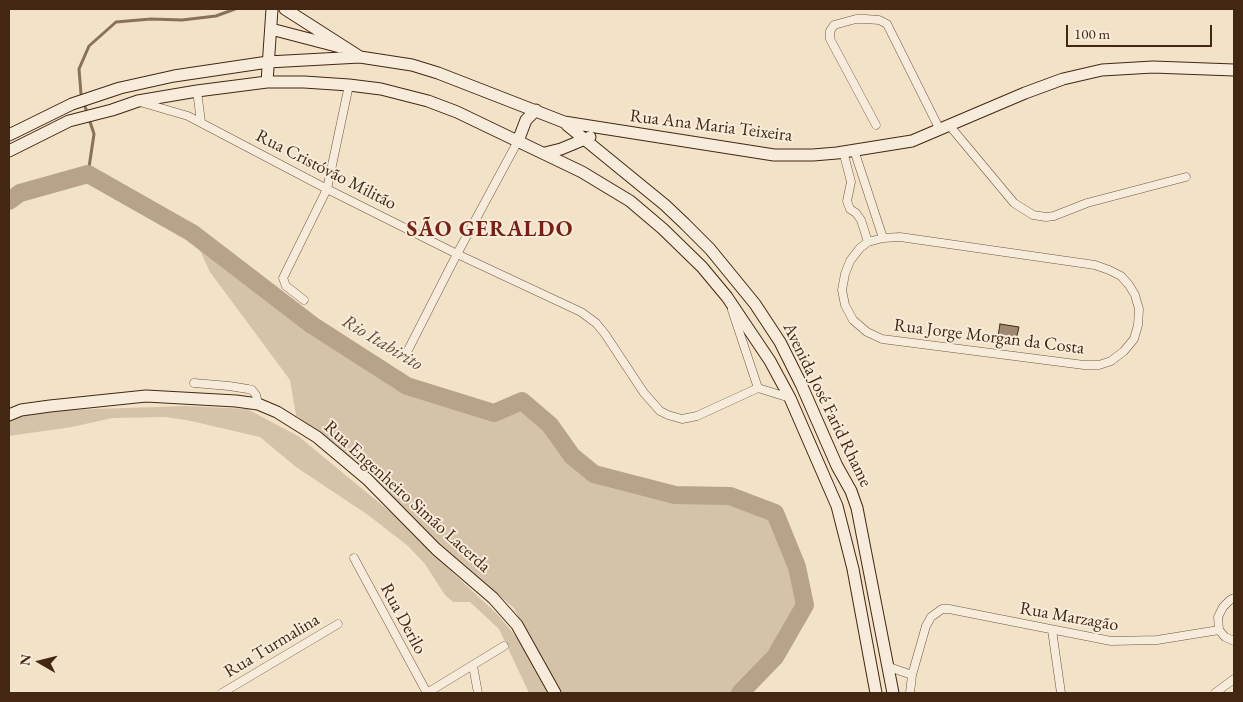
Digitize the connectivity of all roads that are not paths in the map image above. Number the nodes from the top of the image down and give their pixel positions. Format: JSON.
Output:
{"nodes":[{"id":1,"x":272,"y":9,"type":"edge"},
{"id":2,"x":285,"y":9,"type":"edge"},
{"id":3,"x":271,"y":29,"type":"junction"},
{"id":4,"x":347,"y":48,"type":"junction"},
{"id":5,"x":360,"y":57,"type":"junction"},
{"id":6,"x":268,"y":62,"type":"junction"},
{"id":7,"x":1234,"y":70,"type":"edge"},
{"id":8,"x":267,"y":82,"type":"junction"},
{"id":9,"x":348,"y":86,"type":"junction"},
{"id":10,"x":197,"y":91,"type":"junction"},
{"id":11,"x":138,"y":101,"type":"junction"},
{"id":12,"x":536,"y":110,"type":"junction"},
{"id":13,"x":201,"y":122,"type":"junction"},
{"id":14,"x":564,"y":122,"type":"junction"},
{"id":15,"x":876,"y":125,"type":"dead end"},
{"id":16,"x":945,"y":127,"type":"junction"},
{"id":17,"x":622,"y":132,"type":"junction"},
{"id":18,"x":9,"y":135,"type":"edge"},
{"id":19,"x":585,"y":138,"type":"junction"},
{"id":20,"x":518,"y":141,"type":"junction"},
{"id":21,"x":9,"y":151,"type":"edge"},
{"id":22,"x":848,"y":151,"type":"junction"},
{"id":23,"x":545,"y":153,"type":"junction"},
{"id":24,"x":1186,"y":177,"type":"dead end"},
{"id":25,"x":327,"y":189,"type":"junction"},
{"id":26,"x":882,"y":238,"type":"junction"},
{"id":27,"x":868,"y":242,"type":"junction"},
{"id":28,"x":457,"y":254,"type":"junction"},
{"id":29,"x":727,"y":297,"type":"junction"},
{"id":30,"x":304,"y":300,"type":"dead end"},
{"id":31,"x":406,"y":354,"type":"dead end"},
{"id":32,"x":194,"y":383,"type":"dead end"},
{"id":33,"x":758,"y":388,"type":"junction"},
{"id":34,"x":790,"y":398,"type":"junction"},
{"id":35,"x":258,"y":404,"type":"junction"},
{"id":36,"x":9,"y":415,"type":"edge"},
{"id":37,"x":354,"y":558,"type":"dead end"},
{"id":38,"x":1234,"y":598,"type":"edge"},
{"id":39,"x":338,"y":624,"type":"dead end"},
{"id":40,"x":1052,"y":630,"type":"junction"},
{"id":41,"x":1219,"y":630,"type":"junction"},
{"id":42,"x":1234,"y":641,"type":"edge"},
{"id":43,"x":504,"y":646,"type":"dead end"},
{"id":44,"x":473,"y":666,"type":"junction"},
{"id":45,"x":889,"y":667,"type":"junction"},
{"id":46,"x":912,"y":675,"type":"junction"},
{"id":47,"x":1234,"y":679,"type":"edge"},
{"id":48,"x":222,"y":693,"type":"edge"},
{"id":49,"x":427,"y":693,"type":"edge"},
{"id":50,"x":478,"y":693,"type":"edge"},
{"id":51,"x":555,"y":693,"type":"edge"},
{"id":52,"x":876,"y":693,"type":"edge"},
{"id":53,"x":893,"y":693,"type":"edge"},
{"id":54,"x":910,"y":693,"type":"edge"},
{"id":55,"x":1061,"y":693,"type":"edge"},
{"id":56,"x":1215,"y":693,"type":"edge"}],
"edges":[{"from":1,"to":3,"type":"street"},
{"from":2,"to":4,"type":"street","name":"Rua Ana Maria Teixeira"},
{"from":3,"to":4,"type":"street"},
{"from":3,"to":6,"type":"street"},
{"from":4,"to":5,"type":"street","name":"Rua Ana Maria Teixeira"},
{"from":5,"to":6,"type":"street"},
{"from":5,"to":12,"type":"street","name":"Rua Ana Maria Teixeira"},
{"from":6,"to":8,"type":"street"},
{"from":6,"to":18,"type":"street"},
{"from":7,"to":16,"type":"street","name":"Rua Ana Maria Teixeira"},
{"from":8,"to":9,"type":"street"},
{"from":8,"to":10,"type":"street"},
{"from":9,"to":20,"type":"street"},
{"from":9,"to":25,"type":"street"},
{"from":10,"to":11,"type":"street"},
{"from":10,"to":13,"type":"street"},
{"from":11,"to":13,"type":"street","name":"Rua Cristóvão Militão"},
{"from":11,"to":21,"type":"street"},
{"from":12,"to":14,"type":"street","name":"Rua Ana Maria Teixeira"},
{"from":12,"to":20,"type":"street"},
{"from":13,"to":25,"type":"street","name":"Rua Cristóvão Militão"},
{"from":14,"to":17,"type":"street","name":"Rua Ana Maria Teixeira"},
{"from":14,"to":19,"type":"street","name":"Avenida José Farid Rhame"},
{"from":15,"to":16,"type":"street"},
{"from":16,"to":22,"type":"street","name":"Rua Ana Maria Teixeira"},
{"from":16,"to":24,"type":"street"},
{"from":17,"to":19,"type":"street"},
{"from":17,"to":22,"type":"street","name":"Rua Ana Maria Teixeira"},
{"from":19,"to":23,"type":"street"},
{"from":19,"to":45,"type":"street","name":"Avenida José Farid Rhame"},
{"from":20,"to":23,"type":"street"},
{"from":20,"to":28,"type":"street"},
{"from":22,"to":26,"type":"street"},
{"from":22,"to":27,"type":"street"},
{"from":23,"to":29,"type":"street"},
{"from":25,"to":28,"type":"street","name":"Rua Cristóvão Militão"},
{"from":25,"to":30,"type":"street"},
{"from":26,"to":27,"type":"street","name":"Rua Jorge Morgan da Costa"},
{"from":26,"to":27,"type":"street","name":"Rua Jorge Morgan da Costa"},
{"from":28,"to":31,"type":"street"},
{"from":28,"to":33,"type":"street","name":"Rua Cristóvão Militão"},
{"from":29,"to":33,"type":"street"},
{"from":29,"to":34,"type":"street"},
{"from":32,"to":35,"type":"street"},
{"from":33,"to":34,"type":"street"},
{"from":34,"to":52,"type":"street"},
{"from":35,"to":36,"type":"street","name":"Rua Engenheiro Simão Lacerda"},
{"from":35,"to":51,"type":"street","name":"Rua Engenheiro Simão Lacerda"},
{"from":37,"to":49,"type":"street","name":"Rua Derilo"},
{"from":38,"to":41,"type":"street"},
{"from":39,"to":48,"type":"street","name":"Rua Turmalina"},
{"from":40,"to":41,"type":"street","name":"Rua Marzagão"},
{"from":40,"to":46,"type":"street","name":"Rua Marzagão"},
{"from":40,"to":55,"type":"street"},
{"from":41,"to":42,"type":"street"},
{"from":43,"to":44,"type":"street"},
{"from":44,"to":49,"type":"street"},
{"from":44,"to":50,"type":"street"},
{"from":45,"to":46,"type":"street"},
{"from":45,"to":53,"type":"street","name":"Avenida José Farid Rhame"},
{"from":46,"to":54,"type":"street"},
{"from":47,"to":56,"type":"street"}]}
